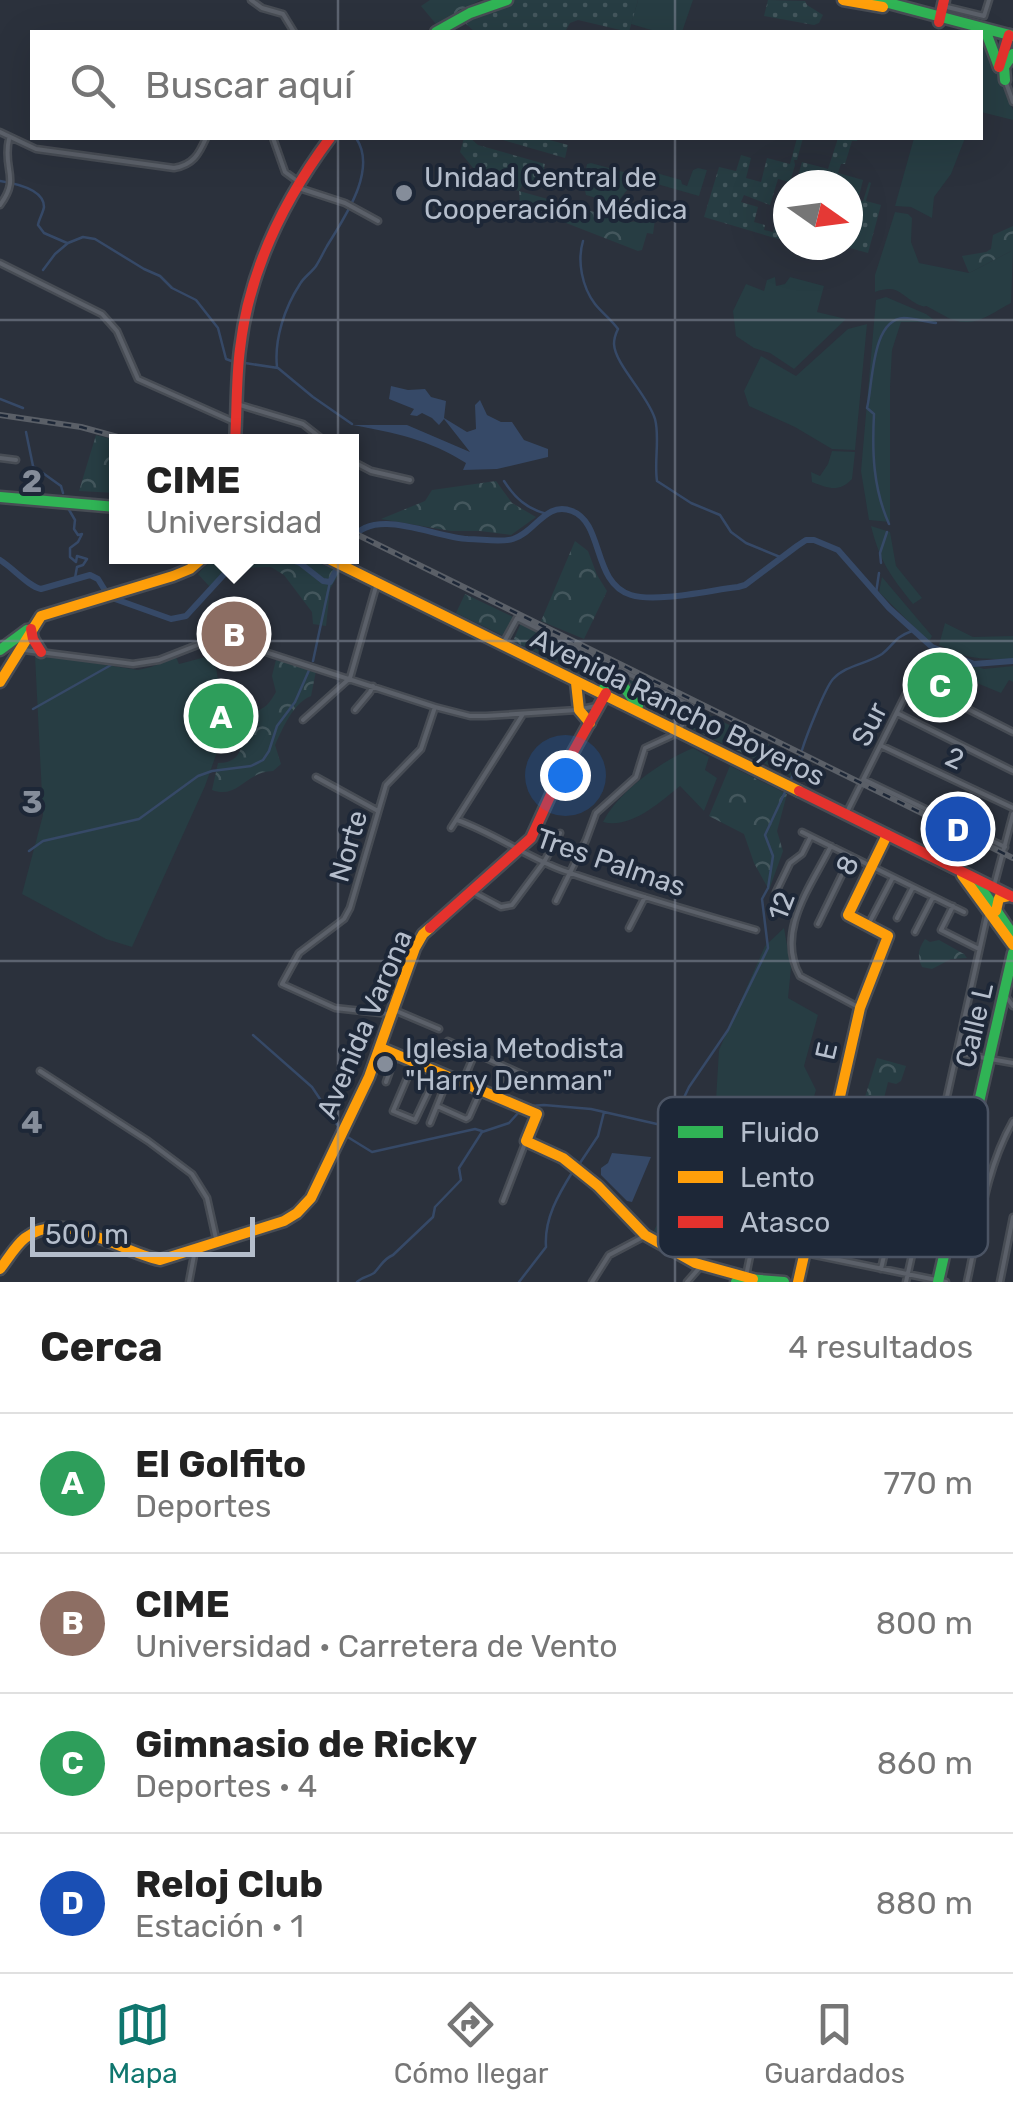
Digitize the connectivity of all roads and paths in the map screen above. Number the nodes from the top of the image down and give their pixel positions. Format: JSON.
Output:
{"nodes":[{"id":1,"x":251,"y":0,"type":"edge"},
{"id":2,"x":843,"y":0,"type":"edge"},
{"id":3,"x":877,"y":0,"type":"edge"},
{"id":4,"x":988,"y":0,"type":"edge"},
{"id":5,"x":499,"y":1,"type":"edge"},
{"id":6,"x":941,"y":11,"type":"edge"},
{"id":7,"x":293,"y":30,"type":"edge"},
{"id":8,"x":439,"y":30,"type":"edge"},
{"id":9,"x":974,"y":30,"type":"edge"},
{"id":10,"x":983,"y":34,"type":"edge"},
{"id":11,"x":983,"y":38,"type":"edge"},
{"id":12,"x":1008,"y":38,"type":"edge"},
{"id":13,"x":1013,"y":54,"type":"edge"},
{"id":14,"x":999,"y":67,"type":"junction"},
{"id":15,"x":1004,"y":80,"type":"junction"},
{"id":16,"x":1013,"y":102,"type":"edge"},
{"id":17,"x":0,"y":132,"type":"edge"},
{"id":18,"x":9,"y":138,"type":"junction"},
{"id":19,"x":205,"y":140,"type":"edge"},
{"id":20,"x":274,"y":140,"type":"edge"},
{"id":21,"x":329,"y":140,"type":"edge"},
{"id":22,"x":296,"y":184,"type":"junction"},
{"id":23,"x":0,"y":205,"type":"edge"},
{"id":24,"x":378,"y":221,"type":"dead end"},
{"id":25,"x":0,"y":263,"type":"edge"},
{"id":26,"x":237,"y":404,"type":"junction"},
{"id":27,"x":236,"y":423,"type":"junction"},
{"id":28,"x":236,"y":434,"type":"edge"},
{"id":29,"x":316,"y":434,"type":"edge"},
{"id":30,"x":0,"y":458,"type":"edge"},
{"id":31,"x":16,"y":460,"type":"dead end"},
{"id":32,"x":359,"y":465,"type":"edge"},
{"id":33,"x":410,"y":480,"type":"dead end"},
{"id":34,"x":0,"y":495,"type":"edge"},
{"id":35,"x":109,"y":504,"type":"edge"},
{"id":36,"x":194,"y":564,"type":"edge"},
{"id":37,"x":342,"y":564,"type":"edge"},
{"id":38,"x":347,"y":564,"type":"edge"},
{"id":39,"x":358,"y":571,"type":"junction"},
{"id":40,"x":378,"y":583,"type":"junction"},
{"id":41,"x":33,"y":626,"type":"junction"},
{"id":42,"x":505,"y":640,"type":"junction"},
{"id":43,"x":20,"y":649,"type":"junction"},
{"id":44,"x":0,"y":650,"type":"edge"},
{"id":45,"x":41,"y":652,"type":"junction"},
{"id":46,"x":925,"y":656,"type":"dead end"},
{"id":47,"x":350,"y":678,"type":"junction"},
{"id":48,"x":913,"y":681,"type":"junction"},
{"id":49,"x":0,"y":682,"type":"edge"},
{"id":50,"x":576,"y":682,"type":"junction"},
{"id":51,"x":609,"y":684,"type":"junction"},
{"id":52,"x":372,"y":686,"type":"junction"},
{"id":53,"x":435,"y":707,"type":"junction"},
{"id":54,"x":355,"y":710,"type":"dead end"},
{"id":55,"x":577,"y":710,"type":"junction"},
{"id":56,"x":898,"y":713,"type":"junction"},
{"id":57,"x":522,"y":714,"type":"junction"},
{"id":58,"x":303,"y":720,"type":"dead end"},
{"id":59,"x":590,"y":724,"type":"junction"},
{"id":60,"x":677,"y":728,"type":"junction"},
{"id":61,"x":1013,"y":732,"type":"edge"},
{"id":62,"x":881,"y":746,"type":"junction"},
{"id":63,"x":1013,"y":770,"type":"edge"},
{"id":64,"x":316,"y":777,"type":"dead end"},
{"id":65,"x":863,"y":779,"type":"junction"},
{"id":66,"x":788,"y":784,"type":"junction"},
{"id":67,"x":848,"y":810,"type":"junction"},
{"id":68,"x":378,"y":811,"type":"junction"},
{"id":69,"x":1013,"y":811,"type":"edge"},
{"id":70,"x":456,"y":820,"type":"junction"},
{"id":71,"x":451,"y":828,"type":"dead end"},
{"id":72,"x":802,"y":832,"type":"dead end"},
{"id":73,"x":560,"y":833,"type":"dead end"},
{"id":74,"x":1011,"y":834,"type":"edge"},
{"id":75,"x":887,"y":835,"type":"junction"},
{"id":76,"x":810,"y":836,"type":"junction"},
{"id":77,"x":830,"y":846,"type":"junction"},
{"id":78,"x":1005,"y":847,"type":"junction"},
{"id":79,"x":518,"y":850,"type":"junction"},
{"id":80,"x":851,"y":856,"type":"junction"},
{"id":81,"x":544,"y":862,"type":"junction"},
{"id":82,"x":872,"y":866,"type":"junction"},
{"id":83,"x":950,"y":867,"type":"junction"},
{"id":84,"x":968,"y":869,"type":"junction"},
{"id":85,"x":570,"y":872,"type":"junction"},
{"id":86,"x":893,"y":877,"type":"junction"},
{"id":87,"x":975,"y":880,"type":"junction"},
{"id":88,"x":912,"y":887,"type":"junction"},
{"id":89,"x":997,"y":887,"type":"junction"},
{"id":90,"x":470,"y":891,"type":"junction"},
{"id":91,"x":776,"y":892,"type":"dead end"},
{"id":92,"x":1012,"y":895,"type":"edge"},
{"id":93,"x":933,"y":897,"type":"junction"},
{"id":94,"x":645,"y":898,"type":"junction"},
{"id":95,"x":556,"y":901,"type":"dead end"},
{"id":96,"x":953,"y":906,"type":"junction"},
{"id":97,"x":992,"y":911,"type":"junction"},
{"id":98,"x":964,"y":912,"type":"dead end"},
{"id":99,"x":897,"y":918,"type":"dead end"},
{"id":100,"x":818,"y":924,"type":"dead end"},
{"id":101,"x":868,"y":925,"type":"junction"},
{"id":102,"x":629,"y":928,"type":"dead end"},
{"id":103,"x":756,"y":930,"type":"dead end"},
{"id":104,"x":916,"y":932,"type":"dead end"},
{"id":105,"x":1011,"y":938,"type":"edge"},
{"id":106,"x":979,"y":950,"type":"junction"},
{"id":107,"x":1013,"y":953,"type":"edge"},
{"id":108,"x":1004,"y":993,"type":"junction"},
{"id":109,"x":1013,"y":1006,"type":"edge"},
{"id":110,"x":860,"y":1008,"type":"junction"},
{"id":111,"x":393,"y":1012,"type":"junction"},
{"id":112,"x":439,"y":1028,"type":"dead end"},
{"id":113,"x":448,"y":1041,"type":"dead end"},
{"id":114,"x":381,"y":1048,"type":"junction"},
{"id":115,"x":474,"y":1053,"type":"junction"},
{"id":116,"x":957,"y":1053,"type":"junction"},
{"id":117,"x":396,"y":1054,"type":"junction"},
{"id":118,"x":989,"y":1060,"type":"junction"},
{"id":119,"x":414,"y":1062,"type":"junction"},
{"id":120,"x":1013,"y":1063,"type":"edge"},
{"id":121,"x":505,"y":1069,"type":"junction"},
{"id":122,"x":40,"y":1071,"type":"dead end"},
{"id":123,"x":449,"y":1076,"type":"junction"},
{"id":124,"x":463,"y":1081,"type":"junction"},
{"id":125,"x":386,"y":1082,"type":"dead end"},
{"id":126,"x":539,"y":1082,"type":"dead end"},
{"id":127,"x":432,"y":1084,"type":"dead end"},
{"id":128,"x":482,"y":1089,"type":"junction"},
{"id":129,"x":494,"y":1094,"type":"junction"},
{"id":130,"x":839,"y":1097,"type":"edge"},
{"id":131,"x":947,"y":1097,"type":"edge"},
{"id":132,"x":980,"y":1097,"type":"edge"},
{"id":133,"x":437,"y":1106,"type":"junction"},
{"id":134,"x":1013,"y":1121,"type":"edge"},
{"id":135,"x":430,"y":1123,"type":"dead end"},
{"id":136,"x":526,"y":1140,"type":"junction"},
{"id":137,"x":988,"y":1187,"type":"edge"},
{"id":138,"x":503,"y":1201,"type":"dead end"},
{"id":139,"x":1013,"y":1217,"type":"edge"},
{"id":140,"x":645,"y":1236,"type":"junction"},
{"id":141,"x":217,"y":1243,"type":"junction"},
{"id":142,"x":658,"y":1243,"type":"edge"},
{"id":143,"x":195,"y":1250,"type":"junction"},
{"id":144,"x":683,"y":1257,"type":"edge"},
{"id":145,"x":699,"y":1257,"type":"edge"},
{"id":146,"x":803,"y":1257,"type":"edge"},
{"id":147,"x":819,"y":1257,"type":"edge"},
{"id":148,"x":884,"y":1257,"type":"edge"},
{"id":149,"x":912,"y":1257,"type":"edge"},
{"id":150,"x":946,"y":1257,"type":"edge"},
{"id":151,"x":973,"y":1257,"type":"edge"},
{"id":152,"x":698,"y":1265,"type":"junction"},
{"id":153,"x":0,"y":1269,"type":"edge"},
{"id":154,"x":881,"y":1269,"type":"junction"},
{"id":155,"x":908,"y":1275,"type":"junction"},
{"id":156,"x":745,"y":1279,"type":"edge"},
{"id":157,"x":189,"y":1282,"type":"edge"},
{"id":158,"x":592,"y":1282,"type":"edge"},
{"id":159,"x":686,"y":1282,"type":"edge"},
{"id":160,"x":784,"y":1282,"type":"edge"},
{"id":161,"x":798,"y":1282,"type":"edge"},
{"id":162,"x":906,"y":1282,"type":"edge"},
{"id":163,"x":941,"y":1282,"type":"edge"},
{"id":164,"x":967,"y":1282,"type":"edge"},
{"id":165,"x":1000,"y":1282,"type":"edge"}],
"edges":[{"from":1,"to":7,"type":"street"},
{"from":2,"to":6,"type":"main road"},
{"from":3,"to":6,"type":"main road"},
{"from":4,"to":6,"type":"street"},
{"from":5,"to":8,"type":"main road"},
{"from":6,"to":9,"type":"main road"},
{"from":6,"to":12,"type":"main road"},
{"from":10,"to":12,"type":"main road"},
{"from":11,"to":14,"type":"main road"},
{"from":12,"to":14,"type":"main road"},
{"from":13,"to":15,"type":"main road"},
{"from":14,"to":15,"type":"street"},
{"from":15,"to":16,"type":"street"},
{"from":17,"to":18,"type":"street"},
{"from":18,"to":19,"type":"street"},
{"from":18,"to":23,"type":"street"},
{"from":20,"to":22,"type":"street"},
{"from":21,"to":22,"type":"main road"},
{"from":22,"to":24,"type":"street"},
{"from":22,"to":26,"type":"main road"},
{"from":25,"to":27,"type":"street"},
{"from":26,"to":27,"type":"main road"},
{"from":26,"to":29,"type":"street"},
{"from":27,"to":28,"type":"main road"},
{"from":30,"to":31,"type":"street"},
{"from":32,"to":33,"type":"street"},
{"from":34,"to":35,"type":"main road"},
{"from":36,"to":41,"type":"main road"},
{"from":37,"to":39,"type":"main road","name":"Avenida Rancho Boyeros"},
{"from":38,"to":39,"type":"main road","name":"Avenida Rancho Boyeros"},
{"from":39,"to":40,"type":"main road","name":"Avenida Rancho Boyeros"},
{"from":39,"to":42,"type":"main road","name":"Avenida Rancho Boyeros"},
{"from":40,"to":47,"type":"street"},
{"from":40,"to":50,"type":"main road","name":"Avenida Rancho Boyeros"},
{"from":41,"to":43,"type":"main road"},
{"from":41,"to":44,"type":"main road"},
{"from":41,"to":45,"type":"main road"},
{"from":42,"to":51,"type":"main road","name":"Avenida Rancho Boyeros"},
{"from":42,"to":51,"type":"street"},
{"from":43,"to":44,"type":"main road"},
{"from":43,"to":45,"type":"street"},
{"from":43,"to":49,"type":"main road"},
{"from":45,"to":47,"type":"street"},
{"from":46,"to":48,"type":"street","name":"Sur"},
{"from":47,"to":52,"type":"street"},
{"from":47,"to":58,"type":"street"},
{"from":48,"to":56,"type":"street","name":"Sur"},
{"from":48,"to":61,"type":"street"},
{"from":50,"to":51,"type":"main road","name":"Avenida Rancho Boyeros"},
{"from":50,"to":55,"type":"main road"},
{"from":51,"to":55,"type":"street"},
{"from":51,"to":59,"type":"main road","name":"Avenida Varona"},
{"from":51,"to":60,"type":"main road","name":"Avenida Rancho Boyeros"},
{"from":51,"to":60,"type":"main road","name":"Avenida Rancho Boyeros"},
{"from":51,"to":60,"type":"street"},
{"from":52,"to":53,"type":"street"},
{"from":52,"to":54,"type":"street"},
{"from":53,"to":57,"type":"street"},
{"from":53,"to":68,"type":"street","name":"Norte"},
{"from":55,"to":57,"type":"street"},
{"from":55,"to":59,"type":"main road"},
{"from":56,"to":62,"type":"street","name":"Sur"},
{"from":56,"to":63,"type":"street"},
{"from":57,"to":70,"type":"street"},
{"from":59,"to":79,"type":"main road","name":"Avenida Varona"},
{"from":60,"to":66,"type":"main road","name":"Avenida Rancho Boyeros"},
{"from":60,"to":85,"type":"street"},
{"from":62,"to":65,"type":"street","name":"Sur"},
{"from":62,"to":69,"type":"street","name":"2"},
{"from":64,"to":68,"type":"street"},
{"from":65,"to":67,"type":"street","name":"Sur"},
{"from":65,"to":78,"type":"street"},
{"from":66,"to":67,"type":"main road","name":"Avenida Rancho Boyeros"},
{"from":66,"to":75,"type":"main road","name":"Avenida Rancho Boyeros"},
{"from":67,"to":84,"type":"main road","name":"Avenida Rancho Boyeros"},
{"from":68,"to":111,"type":"street","name":"Norte"},
{"from":69,"to":74,"type":"street"},
{"from":70,"to":71,"type":"street"},
{"from":70,"to":79,"type":"street","name":"Tres Palmas"},
{"from":72,"to":76,"type":"street"},
{"from":73,"to":81,"type":"street"},
{"from":74,"to":78,"type":"street"},
{"from":75,"to":82,"type":"main road","name":"8"},
{"from":75,"to":83,"type":"main road","name":"Avenida Rancho Boyeros"},
{"from":76,"to":77,"type":"street"},
{"from":76,"to":91,"type":"street"},
{"from":77,"to":80,"type":"street"},
{"from":77,"to":110,"type":"street","name":"12"},
{"from":78,"to":89,"type":"street"},
{"from":79,"to":81,"type":"street","name":"Tres Palmas"},
{"from":79,"to":90,"type":"main road","name":"Avenida Varona"},
{"from":80,"to":82,"type":"street"},
{"from":80,"to":100,"type":"street"},
{"from":81,"to":85,"type":"street","name":"Tres Palmas"},
{"from":81,"to":90,"type":"street"},
{"from":82,"to":86,"type":"street"},
{"from":82,"to":101,"type":"main road","name":"8"},
{"from":83,"to":87,"type":"main road","name":"Avenida Rancho Boyeros"},
{"from":83,"to":97,"type":"main road"},
{"from":84,"to":87,"type":"main road"},
{"from":84,"to":89,"type":"main road","name":"Avenida Rancho Boyeros"},
{"from":85,"to":94,"type":"street","name":"Tres Palmas"},
{"from":85,"to":95,"type":"street"},
{"from":86,"to":88,"type":"street"},
{"from":86,"to":101,"type":"street"},
{"from":87,"to":89,"type":"main road","name":"Avenida Rancho Boyeros"},
{"from":87,"to":97,"type":"main road"},
{"from":88,"to":93,"type":"street"},
{"from":88,"to":99,"type":"street"},
{"from":89,"to":92,"type":"main road","name":"Avenida Rancho Boyeros"},
{"from":90,"to":111,"type":"main road","name":"Avenida Varona"},
{"from":92,"to":97,"type":"main road"},
{"from":93,"to":96,"type":"street"},
{"from":93,"to":104,"type":"street"},
{"from":94,"to":102,"type":"street"},
{"from":94,"to":103,"type":"street","name":"Tres Palmas"},
{"from":96,"to":98,"type":"street"},
{"from":96,"to":106,"type":"street"},
{"from":97,"to":105,"type":"main road"},
{"from":97,"to":106,"type":"street"},
{"from":101,"to":110,"type":"main road","name":"E"},
{"from":106,"to":116,"type":"street"},
{"from":107,"to":108,"type":"main road","name":"Calle L"},
{"from":108,"to":109,"type":"street"},
{"from":108,"to":118,"type":"main road","name":"Calle L"},
{"from":110,"to":130,"type":"main road","name":"E"},
{"from":111,"to":112,"type":"street"},
{"from":111,"to":114,"type":"main road","name":"Avenida Varona"},
{"from":113,"to":115,"type":"street"},
{"from":114,"to":117,"type":"main road"},
{"from":114,"to":141,"type":"main road","name":"Avenida Varona"},
{"from":115,"to":121,"type":"street"},
{"from":115,"to":124,"type":"street"},
{"from":116,"to":118,"type":"street"},
{"from":116,"to":131,"type":"street"},
{"from":117,"to":119,"type":"main road"},
{"from":117,"to":125,"type":"street"},
{"from":118,"to":120,"type":"street"},
{"from":118,"to":132,"type":"main road","name":"Calle L"},
{"from":119,"to":123,"type":"main road"},
{"from":119,"to":127,"type":"street"},
{"from":121,"to":126,"type":"street"},
{"from":121,"to":129,"type":"street"},
{"from":122,"to":141,"type":"street"},
{"from":123,"to":124,"type":"main road"},
{"from":123,"to":133,"type":"street"},
{"from":124,"to":128,"type":"main road"},
{"from":128,"to":129,"type":"main road"},
{"from":128,"to":133,"type":"street"},
{"from":129,"to":136,"type":"main road"},
{"from":133,"to":135,"type":"street"},
{"from":134,"to":137,"type":"street"},
{"from":136,"to":138,"type":"street"},
{"from":136,"to":140,"type":"main road"},
{"from":139,"to":165,"type":"street"},
{"from":140,"to":142,"type":"main road"},
{"from":140,"to":158,"type":"street"},
{"from":141,"to":143,"type":"main road","name":"Avenida Varona"},
{"from":143,"to":153,"type":"main road","name":"Avenida Varona"},
{"from":143,"to":157,"type":"street"},
{"from":144,"to":152,"type":"main road"},
{"from":145,"to":152,"type":"street"},
{"from":146,"to":161,"type":"main road","name":"E"},
{"from":147,"to":154,"type":"street"},
{"from":148,"to":154,"type":"street"},
{"from":149,"to":155,"type":"street"},
{"from":150,"to":163,"type":"main road","name":"Calle L"},
{"from":151,"to":164,"type":"street"},
{"from":152,"to":156,"type":"main road"},
{"from":152,"to":159,"type":"street"},
{"from":154,"to":155,"type":"street"},
{"from":155,"to":162,"type":"street"},
{"from":155,"to":163,"type":"street"},
{"from":156,"to":160,"type":"main road"}]}
